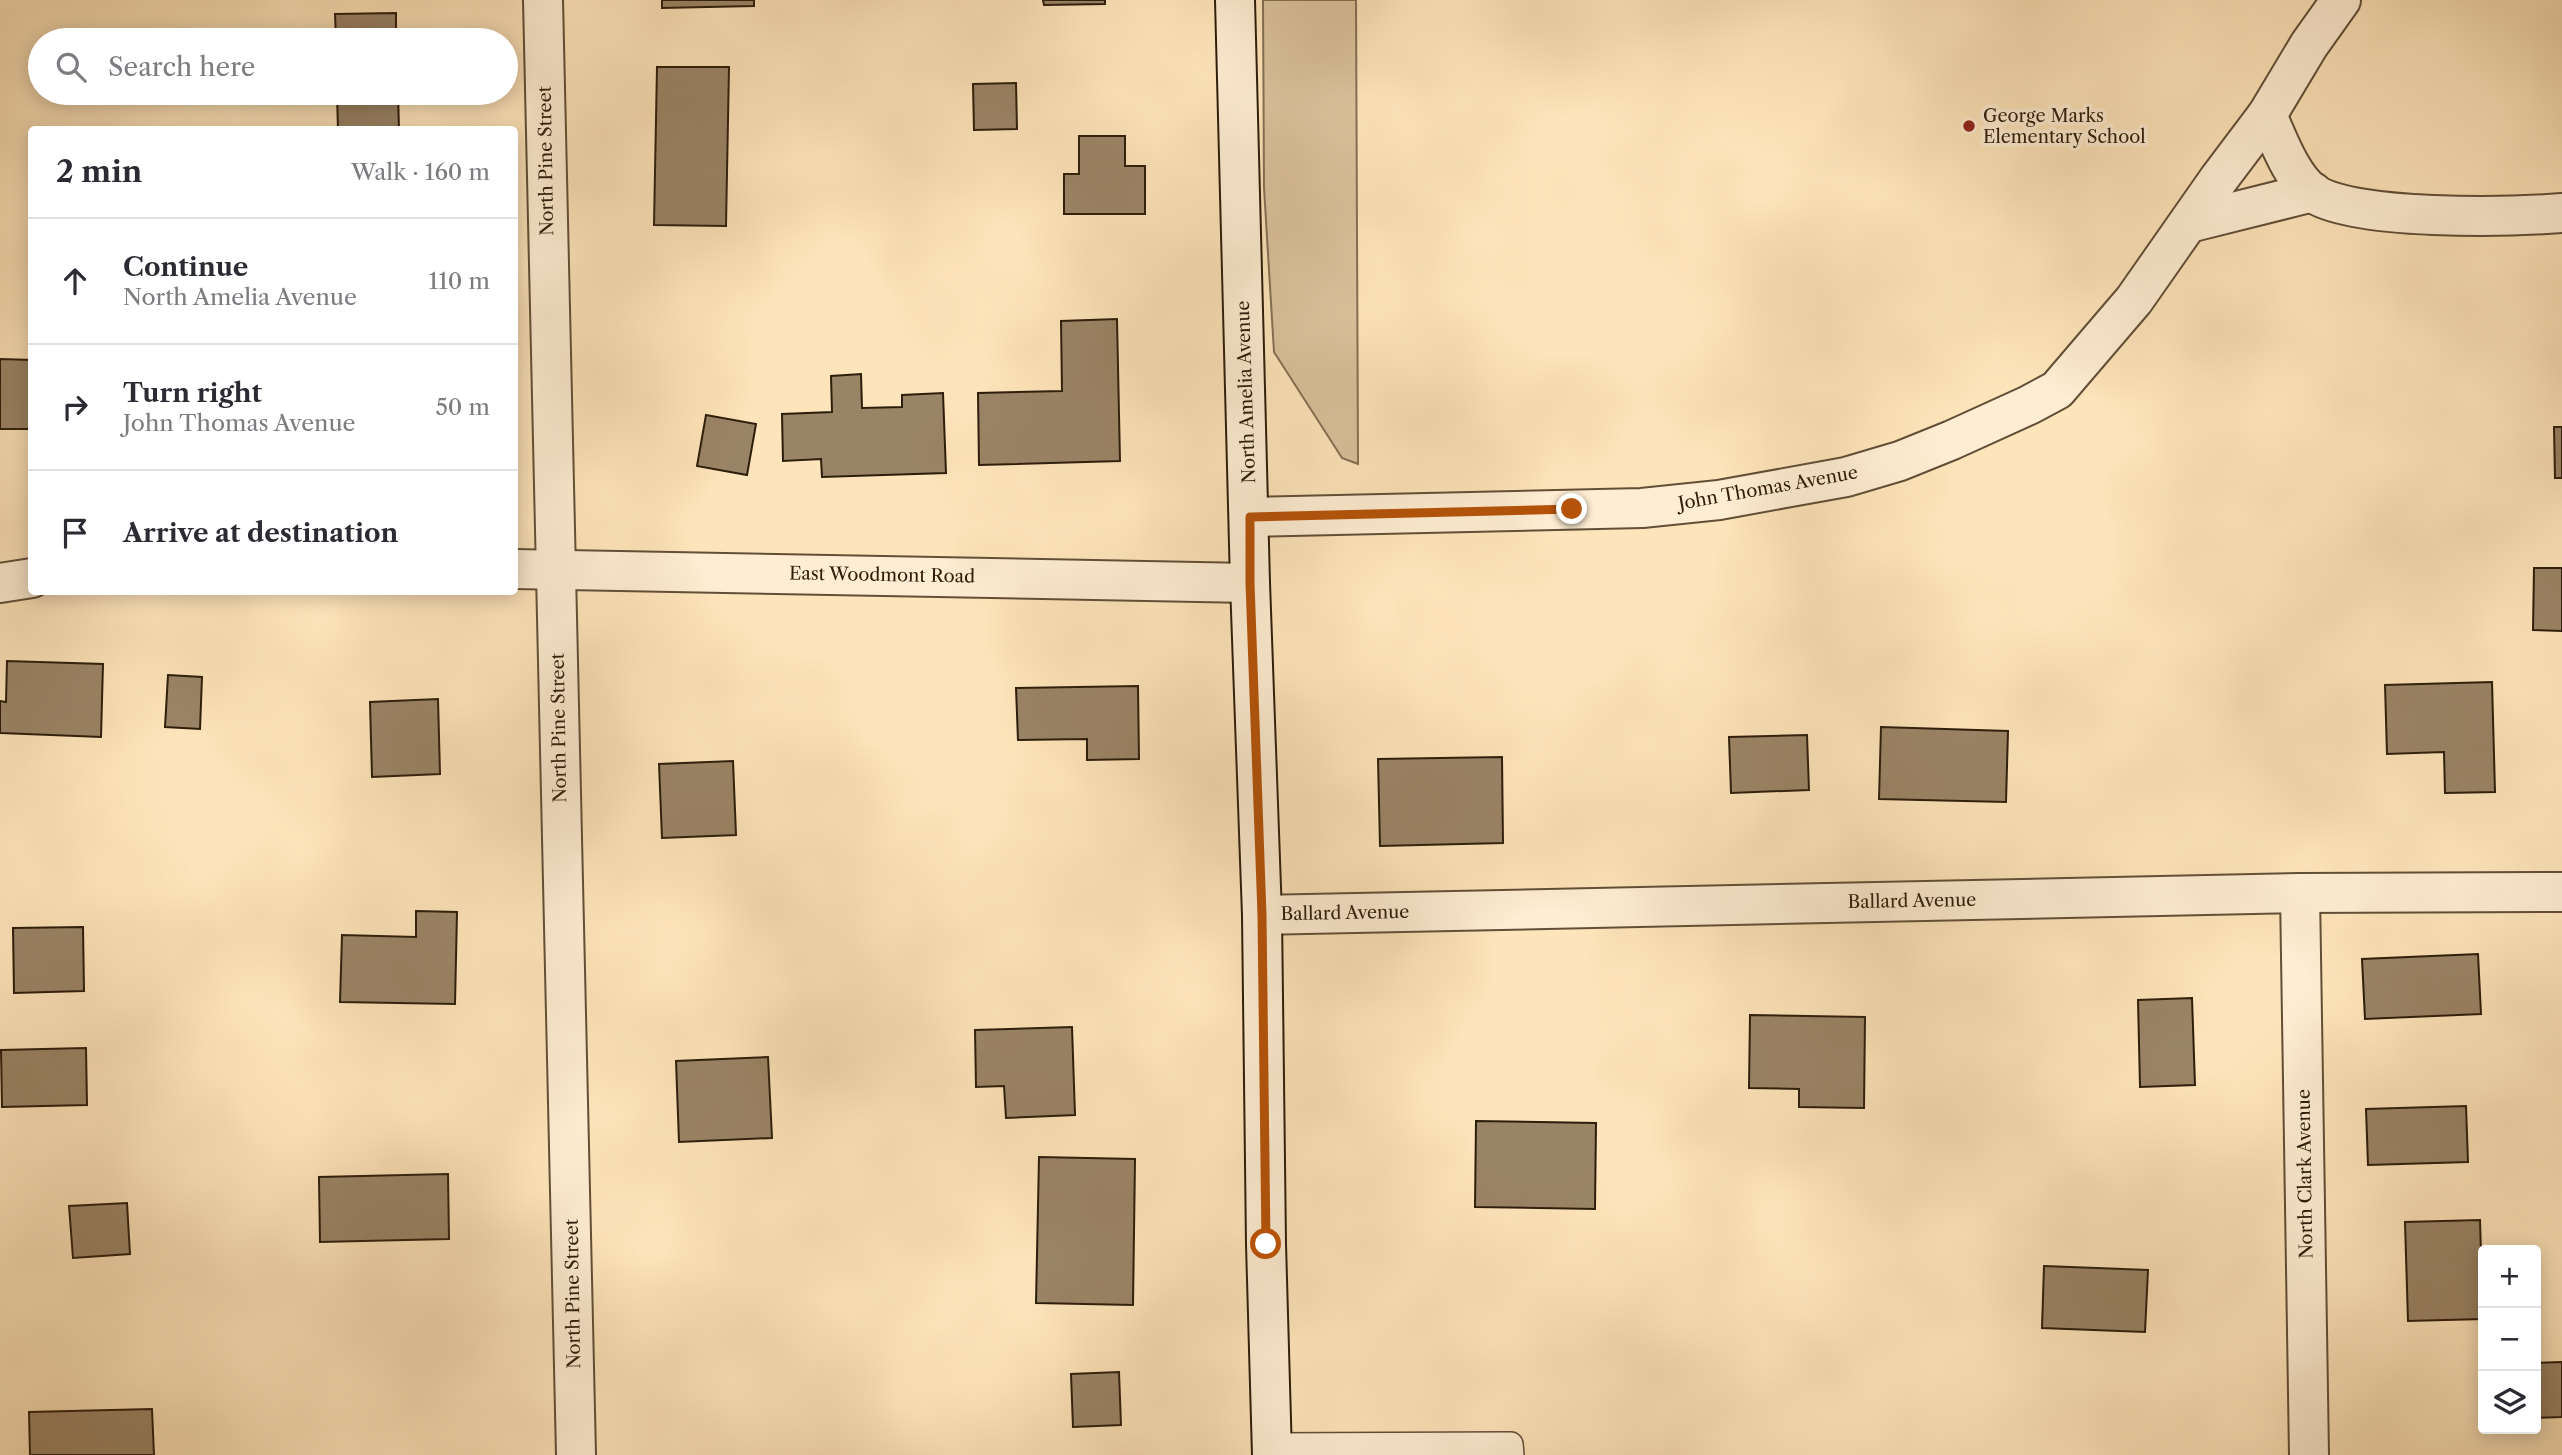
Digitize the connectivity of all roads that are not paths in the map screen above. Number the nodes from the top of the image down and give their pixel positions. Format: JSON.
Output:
{"nodes":[{"id":1,"x":543,"y":0,"type":"edge"},
{"id":2,"x":1235,"y":0,"type":"edge"},
{"id":3,"x":2341,"y":0,"type":"edge"},
{"id":4,"x":2267,"y":115,"type":"junction"},
{"id":5,"x":2313,"y":192,"type":"junction"},
{"id":6,"x":2562,"y":213,"type":"edge"},
{"id":7,"x":2189,"y":223,"type":"junction"},
{"id":8,"x":1250,"y":517,"type":"junction"},
{"id":9,"x":555,"y":568,"type":"junction"},
{"id":10,"x":518,"y":569,"type":"edge"},
{"id":11,"x":28,"y":579,"type":"edge"},
{"id":12,"x":0,"y":583,"type":"edge"},
{"id":13,"x":1250,"y":583,"type":"junction"},
{"id":14,"x":2562,"y":892,"type":"edge"},
{"id":15,"x":2300,"y":893,"type":"junction"},
{"id":16,"x":1262,"y":915,"type":"junction"},
{"id":17,"x":1272,"y":1450,"type":"edge"},
{"id":18,"x":576,"y":1455,"type":"edge"},
{"id":19,"x":1512,"y":1455,"type":"edge"},
{"id":20,"x":2309,"y":1455,"type":"edge"}],
"edges":[{"from":1,"to":9,"type":"street","name":"North Pine Street"},
{"from":2,"to":8,"type":"street","name":"North Amelia Avenue"},
{"from":3,"to":4,"type":"street","name":"John Thomas Avenue"},
{"from":4,"to":5,"type":"street"},
{"from":4,"to":7,"type":"street","name":"John Thomas Avenue"},
{"from":5,"to":6,"type":"street"},
{"from":5,"to":7,"type":"street"},
{"from":7,"to":8,"type":"street","name":"John Thomas Avenue"},
{"from":8,"to":13,"type":"street","name":"North Amelia Avenue"},
{"from":9,"to":10,"type":"street","name":"East Woodmont Road"},
{"from":9,"to":13,"type":"street","name":"East Woodmont Road"},
{"from":9,"to":18,"type":"street","name":"North Pine Street"},
{"from":11,"to":12,"type":"street"},
{"from":13,"to":16,"type":"street","name":"North Amelia Avenue"},
{"from":14,"to":15,"type":"street","name":"Ballard Avenue"},
{"from":15,"to":16,"type":"street","name":"Ballard Avenue"},
{"from":15,"to":20,"type":"street","name":"North Clark Avenue"},
{"from":16,"to":17,"type":"street","name":"North Amelia Avenue"},
{"from":17,"to":19,"type":"lane"}]}
